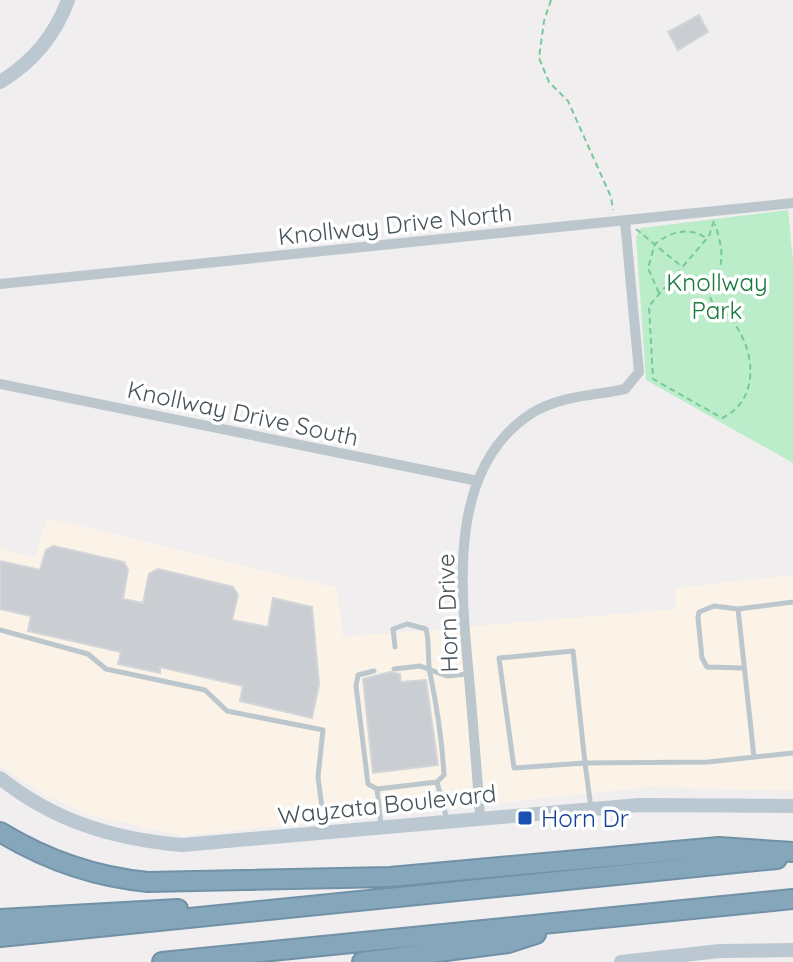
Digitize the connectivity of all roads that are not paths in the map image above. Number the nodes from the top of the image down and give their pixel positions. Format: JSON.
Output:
{"nodes":[{"id":1,"x":68,"y":0,"type":"edge"},
{"id":2,"x":0,"y":82,"type":"edge"},
{"id":3,"x":793,"y":203,"type":"edge"},
{"id":4,"x":620,"y":221,"type":"junction"},
{"id":5,"x":0,"y":284,"type":"edge"},
{"id":6,"x":0,"y":384,"type":"edge"},
{"id":7,"x":478,"y":481,"type":"junction"},
{"id":8,"x":793,"y":602,"type":"edge"},
{"id":9,"x":738,"y":609,"type":"junction"},
{"id":10,"x":0,"y":630,"type":"edge"},
{"id":11,"x":395,"y":647,"type":"dead end"},
{"id":12,"x":744,"y":668,"type":"junction"},
{"id":13,"x":394,"y":669,"type":"dead end"},
{"id":14,"x":429,"y":669,"type":"junction"},
{"id":15,"x":374,"y":671,"type":"dead end"},
{"id":16,"x":468,"y":674,"type":"junction"},
{"id":17,"x":793,"y":753,"type":"edge"},
{"id":18,"x":754,"y":757,"type":"junction"},
{"id":19,"x":585,"y":763,"type":"junction"},
{"id":20,"x":0,"y":778,"type":"edge"},
{"id":21,"x":437,"y":782,"type":"junction"},
{"id":22,"x":377,"y":789,"type":"junction"},
{"id":23,"x":793,"y":806,"type":"edge"},
{"id":24,"x":591,"y":808,"type":"junction"},
{"id":25,"x":480,"y":817,"type":"junction"},
{"id":26,"x":447,"y":820,"type":"junction"},
{"id":27,"x":381,"y":826,"type":"junction"},
{"id":28,"x":325,"y":831,"type":"junction"},
{"id":29,"x":0,"y":832,"type":"edge"},
{"id":30,"x":793,"y":852,"type":"edge"},
{"id":31,"x":793,"y":858,"type":"edge"},
{"id":32,"x":400,"y":899,"type":"junction"},
{"id":33,"x":793,"y":899,"type":"edge"},
{"id":34,"x":0,"y":919,"type":"edge"},
{"id":35,"x":571,"y":923,"type":"junction"},
{"id":36,"x":0,"y":937,"type":"edge"},
{"id":37,"x":412,"y":938,"type":"junction"},
{"id":38,"x":793,"y":950,"type":"edge"},
{"id":39,"x":706,"y":957,"type":"edge"},
{"id":40,"x":162,"y":962,"type":"edge"},
{"id":41,"x":258,"y":962,"type":"edge"},
{"id":42,"x":362,"y":962,"type":"edge"},
{"id":43,"x":621,"y":962,"type":"edge"}],
"edges":[{"from":1,"to":2,"type":"street"},
{"from":3,"to":4,"type":"street","name":"Knollway Drive North"},
{"from":4,"to":5,"type":"street","name":"Knollway Drive North"},
{"from":4,"to":7,"type":"street","name":"Horn Drive"},
{"from":6,"to":7,"type":"street","name":"Knollway Drive South"},
{"from":7,"to":16,"type":"street","name":"Horn Drive"},
{"from":8,"to":9,"type":"lane"},
{"from":9,"to":12,"type":"lane"},
{"from":9,"to":12,"type":"lane"},
{"from":10,"to":28,"type":"lane"},
{"from":11,"to":14,"type":"lane"},
{"from":12,"to":18,"type":"lane"},
{"from":13,"to":14,"type":"lane"},
{"from":14,"to":16,"type":"lane"},
{"from":14,"to":21,"type":"lane"},
{"from":15,"to":22,"type":"lane"},
{"from":16,"to":25,"type":"street","name":"Horn Drive"},
{"from":17,"to":18,"type":"lane"},
{"from":18,"to":19,"type":"lane"},
{"from":19,"to":19,"type":"lane"},
{"from":19,"to":24,"type":"lane"},
{"from":20,"to":28,"type":"street","name":"Wayzata Boulevard"},
{"from":21,"to":22,"type":"lane"},
{"from":21,"to":26,"type":"lane"},
{"from":22,"to":27,"type":"lane"},
{"from":23,"to":24,"type":"street","name":"Wayzata Boulevard"},
{"from":24,"to":25,"type":"street","name":"Wayzata Boulevard"},
{"from":25,"to":26,"type":"street","name":"Wayzata Boulevard"},
{"from":26,"to":27,"type":"street","name":"Wayzata Boulevard"},
{"from":27,"to":28,"type":"street","name":"Wayzata Boulevard"},
{"from":29,"to":30,"type":"highway"},
{"from":31,"to":32,"type":"highway"},
{"from":32,"to":34,"type":"highway"},
{"from":32,"to":36,"type":"highway"},
{"from":33,"to":35,"type":"highway"},
{"from":35,"to":37,"type":"highway"},
{"from":35,"to":42,"type":"highway"},
{"from":37,"to":40,"type":"highway"},
{"from":37,"to":41,"type":"highway"},
{"from":38,"to":39,"type":"street"},
{"from":39,"to":43,"type":"street"}]}
